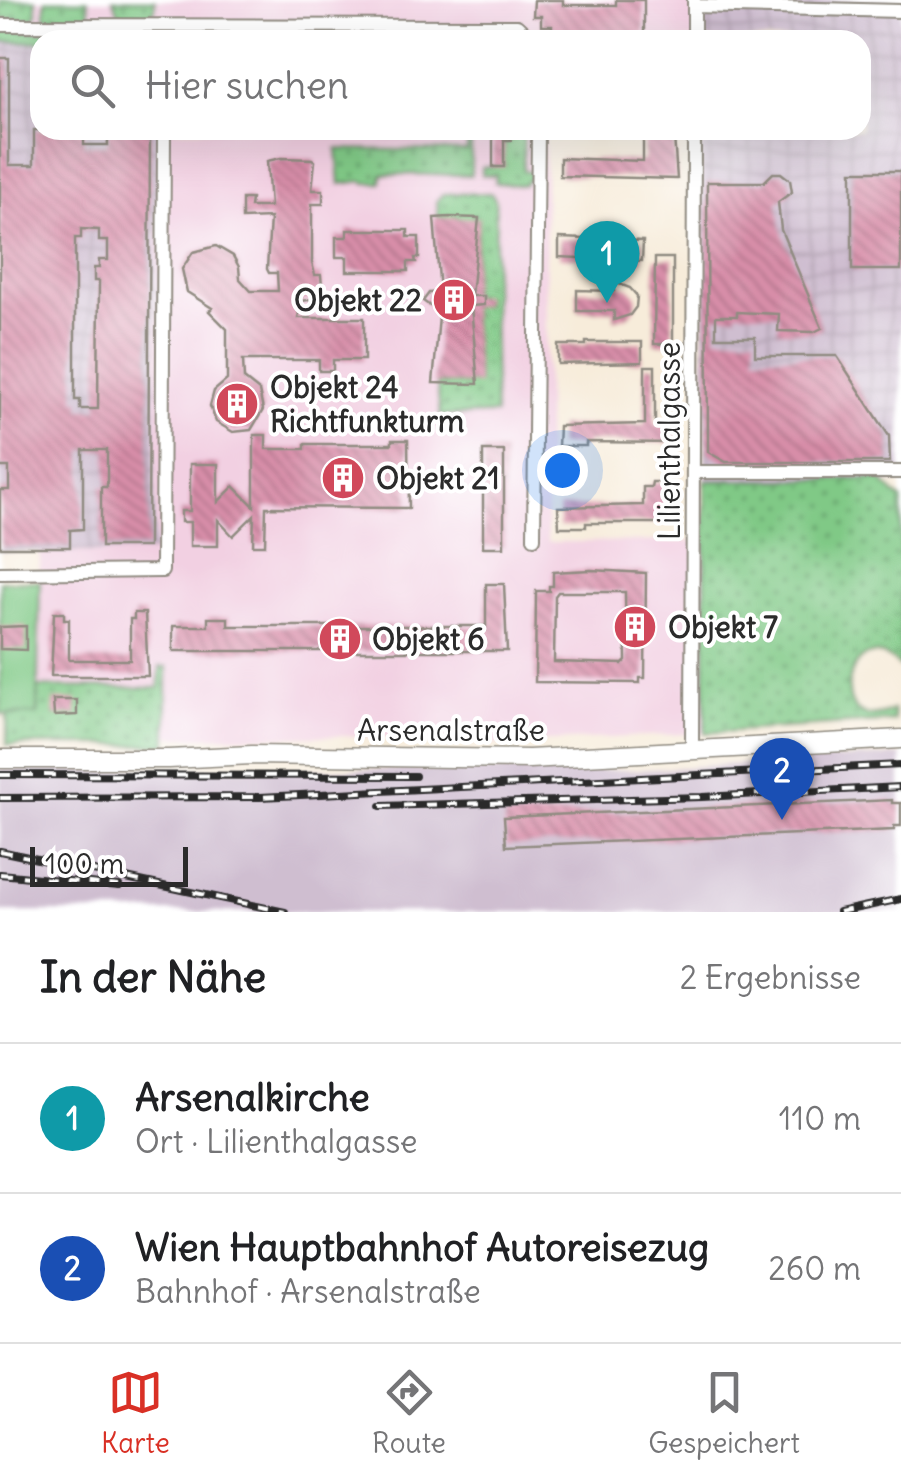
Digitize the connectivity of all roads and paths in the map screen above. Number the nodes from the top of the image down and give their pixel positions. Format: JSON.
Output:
{"nodes":[{"id":1,"x":694,"y":3,"type":"edge"},
{"id":2,"x":901,"y":11,"type":"edge"},
{"id":3,"x":165,"y":24,"type":"junction"},
{"id":4,"x":0,"y":25,"type":"edge"},
{"id":5,"x":165,"y":30,"type":"edge"},
{"id":6,"x":521,"y":30,"type":"edge"},
{"id":7,"x":694,"y":30,"type":"edge"},
{"id":8,"x":164,"y":140,"type":"edge"},
{"id":9,"x":538,"y":140,"type":"edge"},
{"id":10,"x":694,"y":140,"type":"edge"},
{"id":11,"x":694,"y":472,"type":"junction"},
{"id":12,"x":901,"y":472,"type":"edge"},
{"id":13,"x":534,"y":538,"type":"dead end"},
{"id":14,"x":0,"y":572,"type":"edge"},
{"id":15,"x":901,"y":739,"type":"edge"},
{"id":16,"x":692,"y":751,"type":"junction"},
{"id":17,"x":0,"y":759,"type":"edge"}],
"edges":[{"from":1,"to":2,"type":"street"},
{"from":1,"to":7,"type":"street"},
{"from":3,"to":4,"type":"street"},
{"from":3,"to":5,"type":"street"},
{"from":3,"to":6,"type":"street"},
{"from":8,"to":14,"type":"street"},
{"from":9,"to":13,"type":"street"},
{"from":10,"to":11,"type":"street","name":"Lilienthalgasse"},
{"from":11,"to":12,"type":"street"},
{"from":11,"to":16,"type":"street","name":"Lilienthalgasse"},
{"from":15,"to":16,"type":"main road","name":"Arsenalstraße"},
{"from":16,"to":17,"type":"main road","name":"Arsenalstraße"}]}
